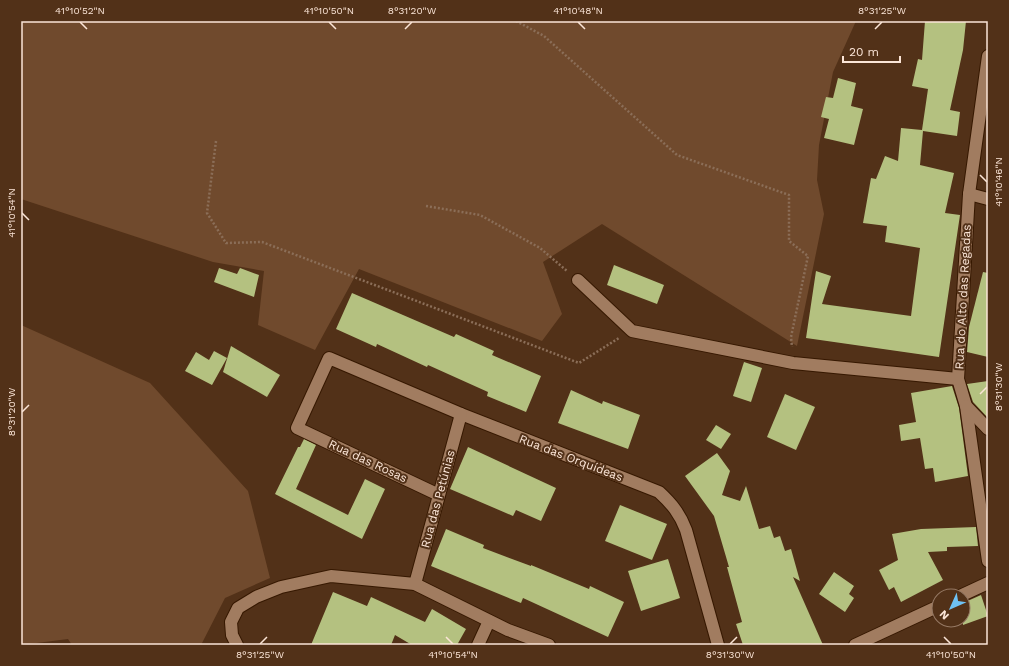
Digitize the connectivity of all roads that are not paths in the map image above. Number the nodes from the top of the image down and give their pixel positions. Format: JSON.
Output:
{"nodes":[{"id":1,"x":988,"y":56,"type":"edge"},
{"id":2,"x":969,"y":194,"type":"junction"},
{"id":3,"x":988,"y":199,"type":"edge"},
{"id":4,"x":578,"y":280,"type":"road end"},
{"id":5,"x":958,"y":379,"type":"junction"},
{"id":6,"x":966,"y":406,"type":"junction"},
{"id":7,"x":460,"y":414,"type":"junction"},
{"id":8,"x":297,"y":428,"type":"joint"},
{"id":9,"x":988,"y":429,"type":"edge"},
{"id":10,"x":439,"y":495,"type":"junction"},
{"id":11,"x":988,"y":561,"type":"edge"},
{"id":12,"x":988,"y":583,"type":"edge"},
{"id":13,"x":415,"y":584,"type":"junction"},
{"id":14,"x":971,"y":591,"type":"edge"},
{"id":15,"x":931,"y":610,"type":"edge"},
{"id":16,"x":489,"y":621,"type":"junction"},
{"id":17,"x":508,"y":630,"type":"junction"},
{"id":18,"x":237,"y":645,"type":"edge"},
{"id":19,"x":478,"y":645,"type":"edge"},
{"id":20,"x":525,"y":645,"type":"edge"},
{"id":21,"x":549,"y":645,"type":"edge"},
{"id":22,"x":718,"y":645,"type":"edge"},
{"id":23,"x":855,"y":645,"type":"edge"}],
"edges":[{"from":1,"to":2,"type":"street","name":"Rua do Alto das Regadas"},
{"from":2,"to":3,"type":"street"},
{"from":2,"to":5,"type":"street","name":"Rua do Alto das Regadas"},
{"from":4,"to":5,"type":"street"},
{"from":5,"to":6,"type":"street","name":"Rua do Alto das Regadas"},
{"from":6,"to":9,"type":"street"},
{"from":6,"to":11,"type":"street","name":"Rua do Alto das Regadas"},
{"from":7,"to":8,"type":"street","name":"Rua das Orquídeas"},
{"from":7,"to":10,"type":"street","name":"Rua das Petúnias"},
{"from":7,"to":22,"type":"street","name":"Rua das Orquídeas"},
{"from":8,"to":10,"type":"street","name":"Rua das Rosas"},
{"from":10,"to":13,"type":"street","name":"Rua das Petúnias"},
{"from":12,"to":14,"type":"street"},
{"from":13,"to":16,"type":"street"},
{"from":13,"to":18,"type":"street"},
{"from":15,"to":23,"type":"street"},
{"from":16,"to":17,"type":"street"},
{"from":16,"to":19,"type":"street"},
{"from":17,"to":20,"type":"street"},
{"from":17,"to":21,"type":"street"}]}
